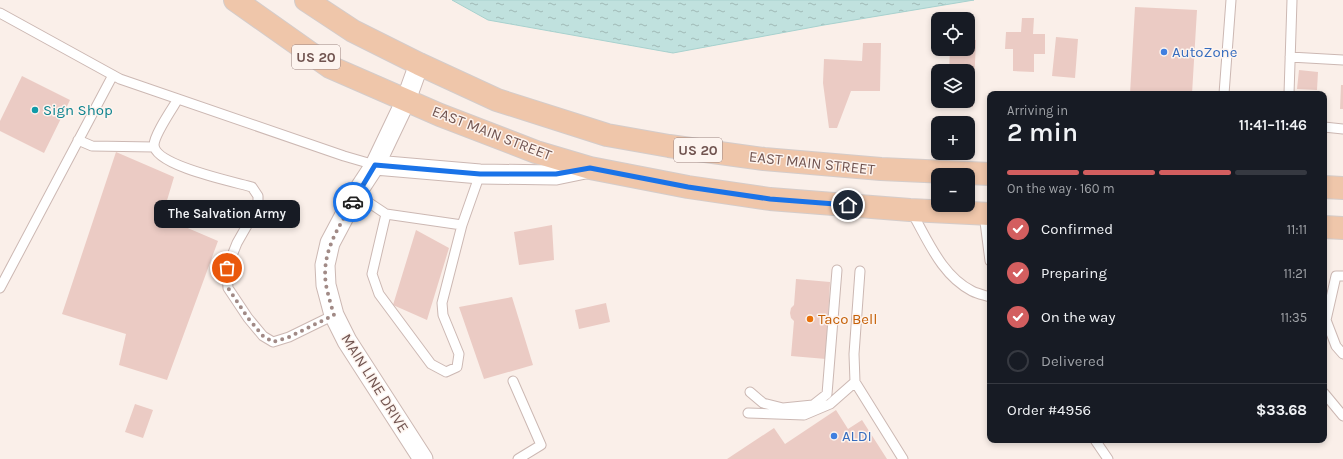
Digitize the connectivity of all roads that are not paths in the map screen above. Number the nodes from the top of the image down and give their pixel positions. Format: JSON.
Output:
{"nodes":[{"id":1,"x":235,"y":0,"type":"edge"},
{"id":2,"x":306,"y":0,"type":"edge"},
{"id":3,"x":1231,"y":0,"type":"edge"},
{"id":4,"x":1292,"y":0,"type":"edge"},
{"id":5,"x":0,"y":13,"type":"edge"},
{"id":6,"x":1290,"y":57,"type":"junction"},
{"id":7,"x":1343,"y":60,"type":"edge"},
{"id":8,"x":419,"y":64,"type":"junction"},
{"id":9,"x":112,"y":75,"type":"junction"},
{"id":10,"x":1224,"y":91,"type":"edge"},
{"id":11,"x":1289,"y":91,"type":"edge"},
{"id":12,"x":178,"y":99,"type":"junction"},
{"id":13,"x":406,"y":100,"type":"junction"},
{"id":14,"x":1327,"y":128,"type":"edge"},
{"id":15,"x":1343,"y":129,"type":"edge"},
{"id":16,"x":78,"y":140,"type":"junction"},
{"id":17,"x":154,"y":147,"type":"junction"},
{"id":18,"x":375,"y":165,"type":"junction"},
{"id":19,"x":590,"y":168,"type":"junction"},
{"id":20,"x":480,"y":174,"type":"junction"},
{"id":21,"x":987,"y":174,"type":"edge"},
{"id":22,"x":1327,"y":187,"type":"edge"},
{"id":23,"x":1343,"y":188,"type":"edge"},
{"id":24,"x":356,"y":194,"type":"junction"},
{"id":25,"x":910,"y":210,"type":"junction"},
{"id":26,"x":386,"y":214,"type":"junction"},
{"id":27,"x":987,"y":214,"type":"edge"},
{"id":28,"x":462,"y":225,"type":"junction"},
{"id":29,"x":1327,"y":227,"type":"edge"},
{"id":30,"x":1343,"y":228,"type":"edge"},
{"id":31,"x":836,"y":270,"type":"dead end"},
{"id":32,"x":860,"y":271,"type":"dead end"},
{"id":33,"x":1343,"y":276,"type":"edge"},
{"id":34,"x":0,"y":288,"type":"edge"},
{"id":35,"x":987,"y":296,"type":"edge"},
{"id":36,"x":334,"y":315,"type":"junction"},
{"id":37,"x":1327,"y":316,"type":"edge"},
{"id":38,"x":1327,"y":323,"type":"edge"},
{"id":39,"x":1343,"y":354,"type":"edge"},
{"id":40,"x":513,"y":381,"type":"dead end"},
{"id":41,"x":855,"y":382,"type":"junction"},
{"id":42,"x":750,"y":392,"type":"dead end"},
{"id":43,"x":1327,"y":397,"type":"edge"},
{"id":44,"x":748,"y":413,"type":"dead end"},
{"id":45,"x":1343,"y":416,"type":"edge"},
{"id":46,"x":1097,"y":443,"type":"edge"},
{"id":47,"x":423,"y":459,"type":"edge"},
{"id":48,"x":518,"y":459,"type":"edge"},
{"id":49,"x":903,"y":459,"type":"edge"},
{"id":50,"x":1108,"y":459,"type":"edge"}],
"edges":[{"from":1,"to":13,"type":"main road","name":"EAST MAIN STREET","number":"US 20"},
{"from":2,"to":8,"type":"main road","name":"EAST MAIN STREET","number":"US 20"},
{"from":3,"to":10,"type":"lane"},
{"from":4,"to":6,"type":"lane"},
{"from":5,"to":9,"type":"lane"},
{"from":6,"to":7,"type":"lane"},
{"from":6,"to":11,"type":"lane"},
{"from":8,"to":13,"type":"street","name":"MAIN LINE DRIVE"},
{"from":8,"to":21,"type":"main road","name":"EAST MAIN STREET","number":"US 20"},
{"from":9,"to":12,"type":"lane"},
{"from":9,"to":16,"type":"lane"},
{"from":12,"to":17,"type":"lane"},
{"from":12,"to":18,"type":"lane"},
{"from":13,"to":18,"type":"street","name":"MAIN LINE DRIVE"},
{"from":13,"to":19,"type":"main road","name":"EAST MAIN STREET","number":"US 20"},
{"from":14,"to":15,"type":"lane"},
{"from":16,"to":17,"type":"lane"},
{"from":16,"to":34,"type":"lane"},
{"from":17,"to":36,"type":"lane"},
{"from":18,"to":20,"type":"street"},
{"from":18,"to":24,"type":"street","name":"MAIN LINE DRIVE"},
{"from":19,"to":20,"type":"street"},
{"from":19,"to":25,"type":"main road","name":"EAST MAIN STREET","number":"US 20"},
{"from":20,"to":28,"type":"lane"},
{"from":22,"to":23,"type":"main road"},
{"from":24,"to":26,"type":"lane"},
{"from":24,"to":36,"type":"street","name":"MAIN LINE DRIVE"},
{"from":25,"to":27,"type":"main road","name":"EAST MAIN STREET","number":"US 20"},
{"from":25,"to":35,"type":"lane"},
{"from":26,"to":28,"type":"lane"},
{"from":26,"to":28,"type":"lane"},
{"from":29,"to":30,"type":"main road"},
{"from":31,"to":42,"type":"lane"},
{"from":32,"to":41,"type":"lane"},
{"from":33,"to":37,"type":"lane"},
{"from":36,"to":47,"type":"street","name":"MAIN LINE DRIVE"},
{"from":38,"to":39,"type":"lane"},
{"from":40,"to":48,"type":"lane"},
{"from":41,"to":44,"type":"lane"},
{"from":41,"to":49,"type":"lane"},
{"from":43,"to":45,"type":"lane"},
{"from":46,"to":50,"type":"lane"}]}
